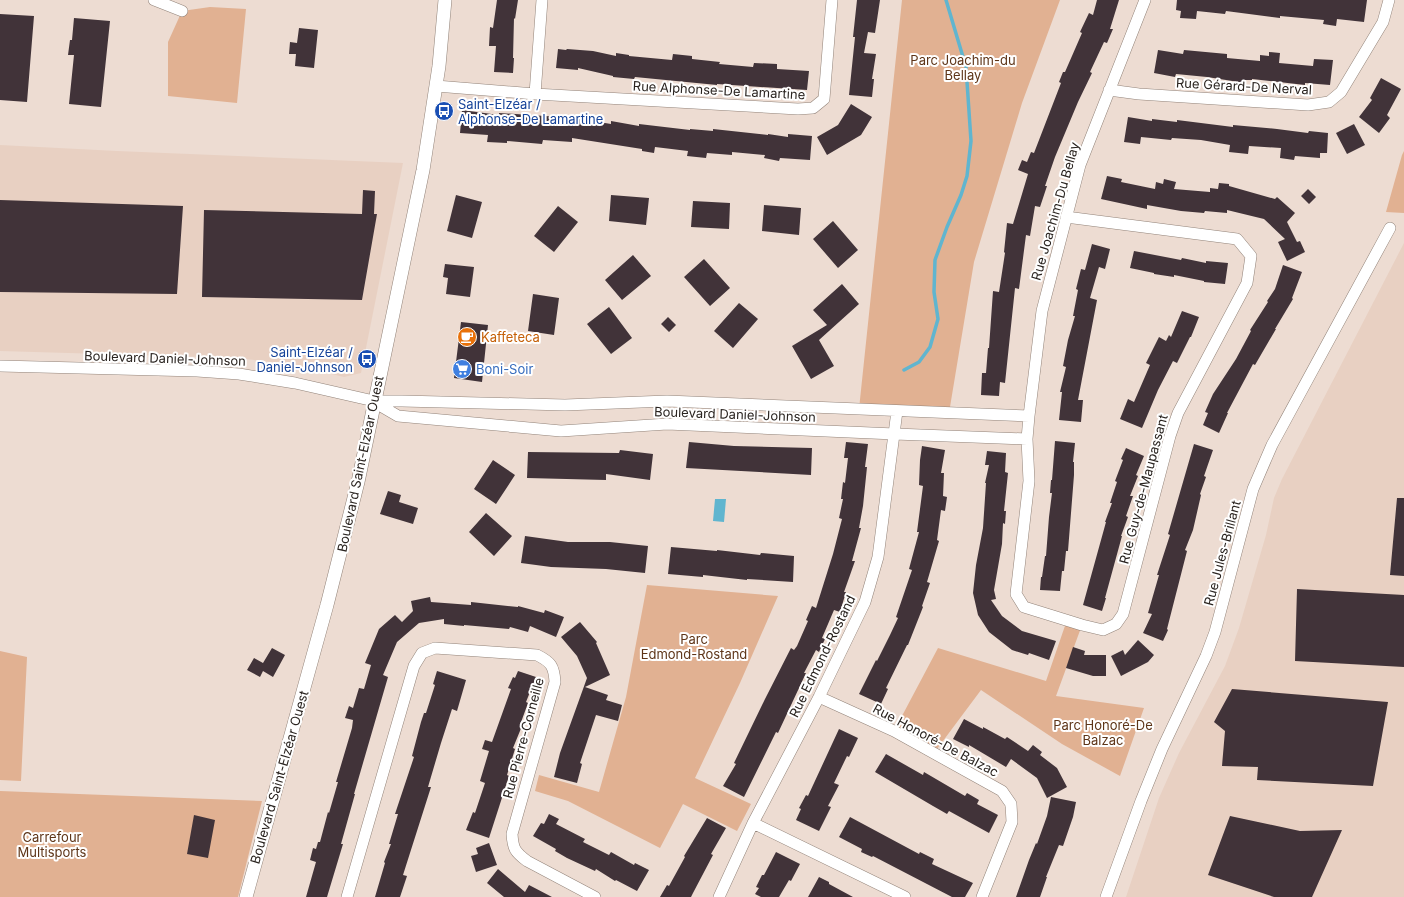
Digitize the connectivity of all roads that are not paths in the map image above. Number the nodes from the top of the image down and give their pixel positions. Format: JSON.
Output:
{"nodes":[{"id":1,"x":154,"y":0,"type":"edge"},
{"id":2,"x":445,"y":0,"type":"edge"},
{"id":3,"x":542,"y":0,"type":"edge"},
{"id":4,"x":832,"y":0,"type":"edge"},
{"id":5,"x":1145,"y":0,"type":"edge"},
{"id":6,"x":1389,"y":0,"type":"edge"},
{"id":7,"x":182,"y":11,"type":"dead end"},
{"id":8,"x":436,"y":86,"type":"junction"},
{"id":9,"x":1109,"y":90,"type":"junction"},
{"id":10,"x":535,"y":94,"type":"junction"},
{"id":11,"x":1066,"y":217,"type":"junction"},
{"id":12,"x":1390,"y":228,"type":"dead end"},
{"id":13,"x":0,"y":366,"type":"edge"},
{"id":14,"x":374,"y":401,"type":"junction"},
{"id":15,"x":897,"y":411,"type":"junction"},
{"id":16,"x":1029,"y":416,"type":"junction"},
{"id":17,"x":895,"y":434,"type":"junction"},
{"id":18,"x":1027,"y":439,"type":"junction"},
{"id":19,"x":819,"y":697,"type":"junction"},
{"id":20,"x":754,"y":823,"type":"junction"},
{"id":21,"x":246,"y":897,"type":"edge"},
{"id":22,"x":347,"y":897,"type":"edge"},
{"id":23,"x":595,"y":897,"type":"edge"},
{"id":24,"x":719,"y":897,"type":"edge"},
{"id":25,"x":905,"y":897,"type":"edge"},
{"id":26,"x":982,"y":897,"type":"edge"},
{"id":27,"x":1106,"y":897,"type":"edge"}],
"edges":[{"from":1,"to":7,"type":"street"},
{"from":2,"to":8,"type":"street","name":"Boulevard Saint-Elzéar Ouest"},
{"from":3,"to":10,"type":"street"},
{"from":4,"to":10,"type":"street","name":"Rue Alphonse-De Lamartine"},
{"from":5,"to":9,"type":"street","name":"Rue Joachim-Du Bellay"},
{"from":6,"to":9,"type":"street","name":"Rue Gérard-De Nerval"},
{"from":8,"to":10,"type":"street","name":"Rue Alphonse-De Lamartine"},
{"from":8,"to":14,"type":"street","name":"Boulevard Saint-Elzéar Ouest"},
{"from":9,"to":11,"type":"street","name":"Rue Joachim-Du Bellay"},
{"from":11,"to":16,"type":"street","name":"Rue Joachim-Du Bellay"},
{"from":11,"to":18,"type":"street","name":"Rue Guy-de-Maupassant"},
{"from":12,"to":27,"type":"street","name":"Rue Jules-Brillant"},
{"from":13,"to":14,"type":"street","name":"Boulevard Daniel-Johnson"},
{"from":14,"to":15,"type":"street","name":"Boulevard Daniel-Johnson"},
{"from":14,"to":17,"type":"street","name":"Boulevard Daniel-Johnson"},
{"from":14,"to":21,"type":"street","name":"Boulevard Saint-Elzéar Ouest"},
{"from":15,"to":16,"type":"street","name":"Boulevard Daniel-Johnson"},
{"from":15,"to":17,"type":"street","name":"Rue Edmond-Rostand"},
{"from":16,"to":18,"type":"street","name":"Rue Joachim-Du Bellay"},
{"from":17,"to":18,"type":"street","name":"Boulevard Daniel-Johnson"},
{"from":17,"to":19,"type":"street","name":"Rue Edmond-Rostand"},
{"from":19,"to":20,"type":"street","name":"Rue Edmond-Rostand"},
{"from":19,"to":26,"type":"street","name":"Rue Honoré-De Balzac"},
{"from":20,"to":24,"type":"street","name":"Rue Edmond-Rostand"},
{"from":20,"to":25,"type":"street"},
{"from":22,"to":23,"type":"street","name":"Rue Pierre-Corneille"}]}
